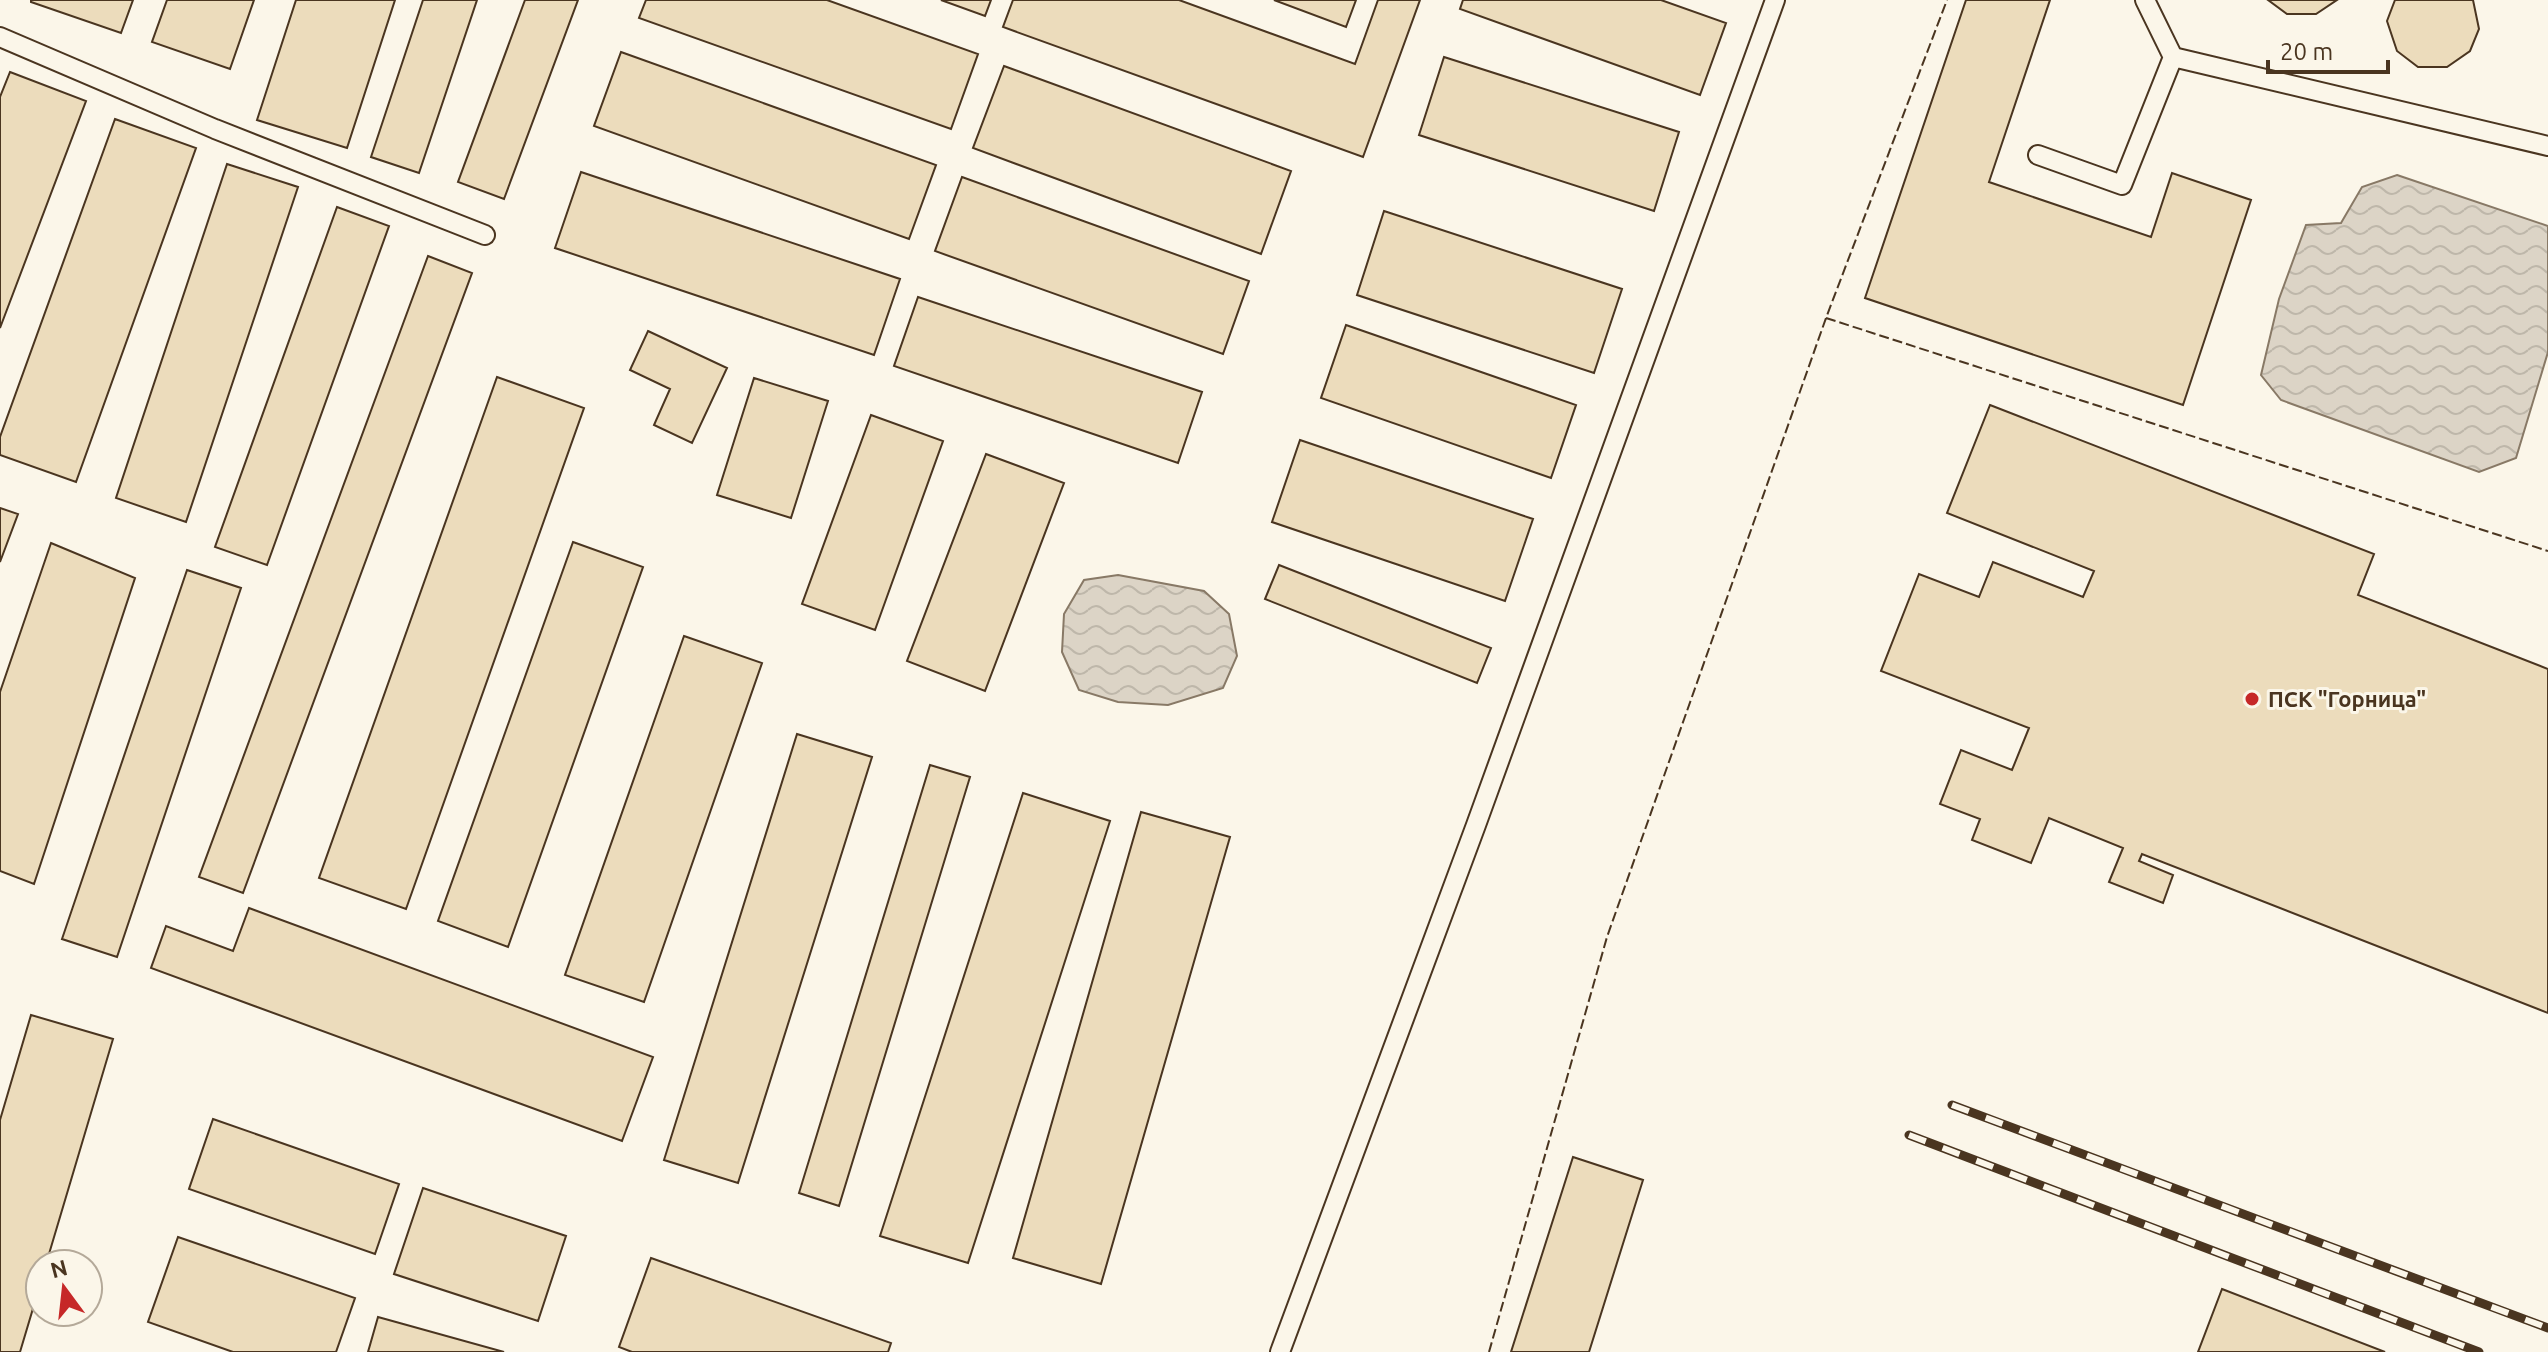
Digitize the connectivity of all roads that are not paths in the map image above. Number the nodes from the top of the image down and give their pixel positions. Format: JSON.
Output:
{"nodes":[{"id":1,"x":1775,"y":0,"type":"edge"},
{"id":2,"x":2145,"y":0,"type":"edge"},
{"id":3,"x":0,"y":37,"type":"edge"},
{"id":4,"x":2173,"y":57,"type":"junction"},
{"id":5,"x":2548,"y":146,"type":"edge"},
{"id":6,"x":2038,"y":155,"type":"dead end"},
{"id":7,"x":485,"y":235,"type":"dead end"},
{"id":8,"x":1280,"y":1352,"type":"edge"}],
"edges":[{"from":1,"to":8,"type":"lane"},
{"from":2,"to":4,"type":"lane"},
{"from":3,"to":7,"type":"lane"},
{"from":4,"to":5,"type":"lane"},
{"from":4,"to":6,"type":"lane"}]}
